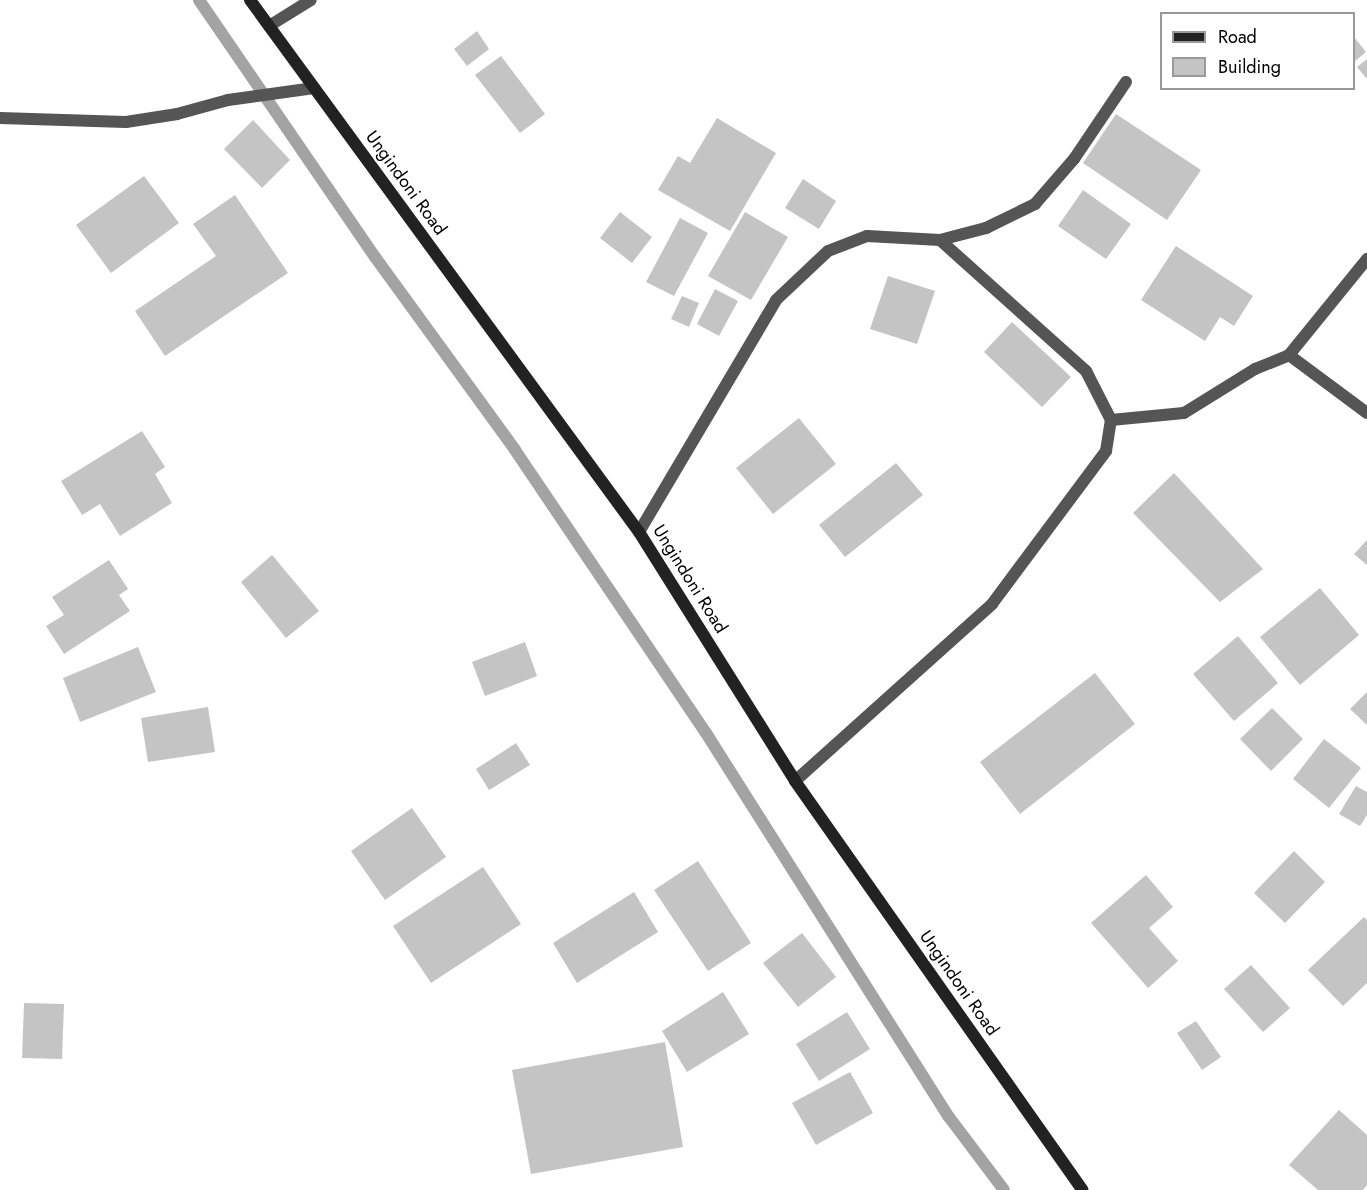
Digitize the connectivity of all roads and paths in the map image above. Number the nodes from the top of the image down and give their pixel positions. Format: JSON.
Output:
{"nodes":[{"id":1,"x":250,"y":0,"type":"edge"},
{"id":2,"x":311,"y":0,"type":"edge"},
{"id":3,"x":269,"y":26,"type":"junction"},
{"id":4,"x":1126,"y":82,"type":"dead end"},
{"id":5,"x":314,"y":88,"type":"junction"},
{"id":6,"x":0,"y":118,"type":"edge"},
{"id":7,"x":940,"y":240,"type":"junction"},
{"id":8,"x":1367,"y":259,"type":"edge"},
{"id":9,"x":1289,"y":355,"type":"junction"},
{"id":10,"x":1367,"y":413,"type":"edge"},
{"id":11,"x":1111,"y":420,"type":"junction"},
{"id":12,"x":639,"y":532,"type":"junction"},
{"id":13,"x":795,"y":781,"type":"junction"},
{"id":14,"x":1082,"y":1190,"type":"edge"}],
"edges":[{"from":1,"to":3,"type":"main road","name":"Ungindoni Road"},
{"from":2,"to":3,"type":"street"},
{"from":3,"to":5,"type":"main road","name":"Ungindoni Road"},
{"from":4,"to":7,"type":"street"},
{"from":5,"to":6,"type":"street"},
{"from":5,"to":12,"type":"main road","name":"Ungindoni Road"},
{"from":7,"to":11,"type":"street"},
{"from":7,"to":12,"type":"street"},
{"from":8,"to":9,"type":"street"},
{"from":9,"to":10,"type":"street"},
{"from":9,"to":11,"type":"street"},
{"from":11,"to":13,"type":"street"},
{"from":12,"to":13,"type":"main road","name":"Ungindoni Road"},
{"from":13,"to":14,"type":"main road","name":"Ungindoni Road"}]}
